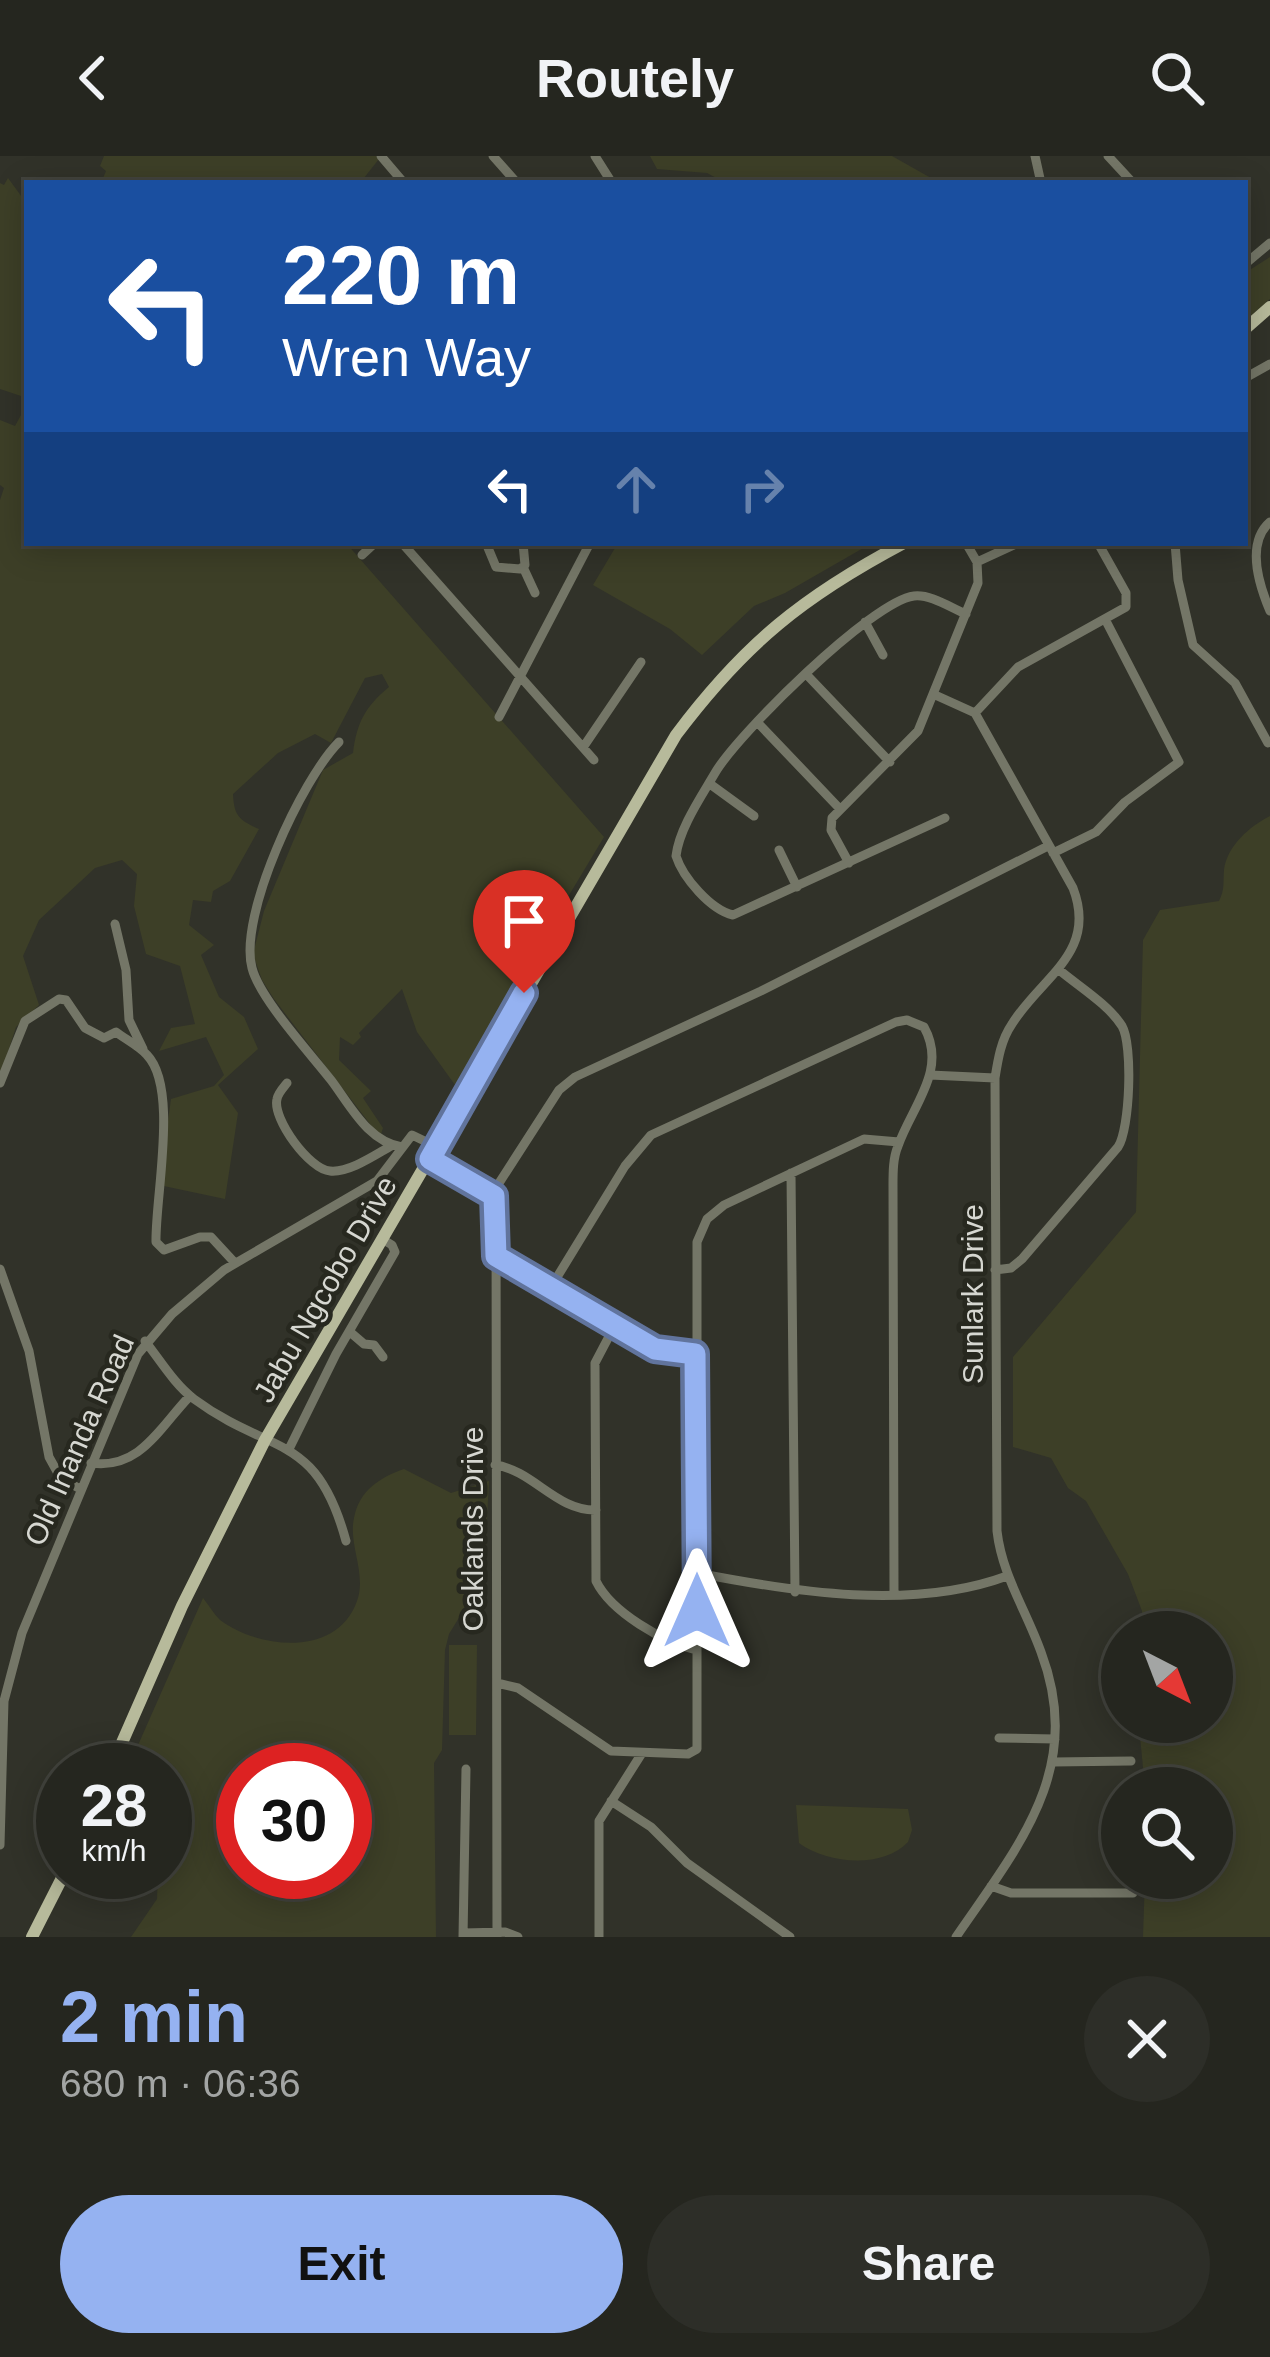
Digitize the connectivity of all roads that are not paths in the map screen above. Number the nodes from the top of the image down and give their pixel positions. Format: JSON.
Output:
{"nodes":[{"id":1,"x":381,"y":156,"type":"edge"},
{"id":2,"x":493,"y":156,"type":"edge"},
{"id":3,"x":1108,"y":156,"type":"edge"},
{"id":4,"x":401,"y":180,"type":"edge"},
{"id":5,"x":514,"y":180,"type":"edge"},
{"id":6,"x":1130,"y":180,"type":"edge"},
{"id":7,"x":1270,"y":522,"type":"edge"},
{"id":8,"x":372,"y":546,"type":"edge"},
{"id":9,"x":405,"y":546,"type":"edge"},
{"id":10,"x":487,"y":546,"type":"edge"},
{"id":11,"x":524,"y":546,"type":"edge"},
{"id":12,"x":588,"y":546,"type":"edge"},
{"id":13,"x":898,"y":546,"type":"edge"},
{"id":14,"x":968,"y":546,"type":"edge"},
{"id":15,"x":1012,"y":546,"type":"edge"},
{"id":16,"x":1100,"y":546,"type":"edge"},
{"id":17,"x":1175,"y":546,"type":"edge"},
{"id":18,"x":362,"y":555,"type":"dead end"},
{"id":19,"x":977,"y":562,"type":"junction"},
{"id":20,"x":523,"y":567,"type":"junction"},
{"id":21,"x":535,"y":593,"type":"dead end"},
{"id":22,"x":1270,"y":611,"type":"edge"},
{"id":23,"x":966,"y":614,"type":"junction"},
{"id":24,"x":1106,"y":621,"type":"junction"},
{"id":25,"x":865,"y":622,"type":"junction"},
{"id":26,"x":883,"y":655,"type":"dead end"},
{"id":27,"x":640,"y":662,"type":"dead end"},
{"id":28,"x":806,"y":674,"type":"junction"},
{"id":29,"x":522,"y":678,"type":"junction"},
{"id":30,"x":933,"y":694,"type":"junction"},
{"id":31,"x":975,"y":713,"type":"junction"},
{"id":32,"x":500,"y":717,"type":"dead end"},
{"id":33,"x":759,"y":724,"type":"junction"},
{"id":34,"x":1266,"y":725,"type":"edge"},
{"id":35,"x":339,"y":742,"type":"dead end"},
{"id":36,"x":1268,"y":743,"type":"edge"},
{"id":37,"x":584,"y":746,"type":"junction"},
{"id":38,"x":594,"y":760,"type":"dead end"},
{"id":39,"x":890,"y":762,"type":"junction"},
{"id":40,"x":710,"y":784,"type":"junction"},
{"id":41,"x":840,"y":809,"type":"junction"},
{"id":42,"x":754,"y":816,"type":"dead end"},
{"id":43,"x":945,"y":818,"type":"dead end"},
{"id":44,"x":778,"y":850,"type":"dead end"},
{"id":45,"x":1050,"y":850,"type":"junction"},
{"id":46,"x":849,"y":863,"type":"junction"},
{"id":47,"x":797,"y":886,"type":"junction"},
{"id":48,"x":115,"y":924,"type":"dead end"},
{"id":49,"x":1058,"y":969,"type":"junction"},
{"id":50,"x":146,"y":1054,"type":"junction"},
{"id":51,"x":930,"y":1075,"type":"junction"},
{"id":52,"x":995,"y":1078,"type":"junction"},
{"id":53,"x":0,"y":1083,"type":"edge"},
{"id":54,"x":287,"y":1083,"type":"dead end"},
{"id":55,"x":899,"y":1142,"type":"junction"},
{"id":56,"x":396,"y":1146,"type":"junction"},
{"id":57,"x":434,"y":1153,"type":"junction"},
{"id":58,"x":791,"y":1173,"type":"junction"},
{"id":59,"x":492,"y":1194,"type":"junction"},
{"id":60,"x":382,"y":1239,"type":"junction"},
{"id":61,"x":496,"y":1256,"type":"junction"},
{"id":62,"x":235,"y":1263,"type":"junction"},
{"id":63,"x":0,"y":1269,"type":"edge"},
{"id":64,"x":995,"y":1270,"type":"junction"},
{"id":65,"x":550,"y":1287,"type":"junction"},
{"id":66,"x":615,"y":1325,"type":"junction"},
{"id":67,"x":350,"y":1332,"type":"junction"},
{"id":68,"x":146,"y":1341,"type":"junction"},
{"id":69,"x":695,"y":1354,"type":"junction"},
{"id":70,"x":383,"y":1357,"type":"dead end"},
{"id":71,"x":189,"y":1396,"type":"junction"},
{"id":72,"x":265,"y":1440,"type":"junction"},
{"id":73,"x":290,"y":1449,"type":"junction"},
{"id":74,"x":91,"y":1463,"type":"junction"},
{"id":75,"x":495,"y":1465,"type":"junction"},
{"id":76,"x":80,"y":1489,"type":"junction"},
{"id":77,"x":596,"y":1510,"type":"junction"},
{"id":78,"x":346,"y":1540,"type":"dead end"},
{"id":79,"x":697,"y":1573,"type":"junction"},
{"id":80,"x":1007,"y":1576,"type":"junction"},
{"id":81,"x":795,"y":1592,"type":"junction"},
{"id":82,"x":894,"y":1593,"type":"junction"},
{"id":83,"x":696,"y":1650,"type":"junction"},
{"id":84,"x":496,"y":1683,"type":"junction"},
{"id":85,"x":2,"y":1699,"type":"edge"},
{"id":86,"x":999,"y":1738,"type":"dead end"},
{"id":87,"x":1055,"y":1739,"type":"junction"},
{"id":88,"x":122,"y":1743,"type":"edge"},
{"id":89,"x":642,"y":1753,"type":"junction"},
{"id":90,"x":1131,"y":1761,"type":"dead end"},
{"id":91,"x":1053,"y":1762,"type":"junction"},
{"id":92,"x":466,"y":1769,"type":"dead end"},
{"id":93,"x":1,"y":1775,"type":"edge"},
{"id":94,"x":611,"y":1801,"type":"junction"},
{"id":95,"x":0,"y":1845,"type":"edge"},
{"id":96,"x":992,"y":1886,"type":"junction"},
{"id":97,"x":1101,"y":1894,"type":"edge"},
{"id":98,"x":51,"y":1899,"type":"edge"},
{"id":99,"x":463,"y":1935,"type":"edge"},
{"id":100,"x":497,"y":1935,"type":"edge"},
{"id":101,"x":32,"y":1937,"type":"edge"},
{"id":102,"x":518,"y":1937,"type":"edge"},
{"id":103,"x":599,"y":1937,"type":"edge"},
{"id":104,"x":790,"y":1937,"type":"edge"},
{"id":105,"x":956,"y":1937,"type":"edge"}],
"edges":[{"from":1,"to":4,"type":"street"},
{"from":2,"to":5,"type":"street"},
{"from":3,"to":6,"type":"street"},
{"from":7,"to":22,"type":"street"},
{"from":8,"to":18,"type":"street"},
{"from":9,"to":29,"type":"street"},
{"from":10,"to":20,"type":"street"},
{"from":11,"to":20,"type":"street"},
{"from":12,"to":29,"type":"street"},
{"from":13,"to":57,"type":"main road","name":"Jabu Ngcobo Drive"},
{"from":14,"to":19,"type":"street"},
{"from":15,"to":19,"type":"street"},
{"from":16,"to":24,"type":"street"},
{"from":17,"to":34,"type":"street"},
{"from":19,"to":23,"type":"street"},
{"from":20,"to":21,"type":"street"},
{"from":23,"to":25,"type":"street"},
{"from":23,"to":30,"type":"street"},
{"from":24,"to":31,"type":"street"},
{"from":24,"to":45,"type":"street"},
{"from":25,"to":26,"type":"street"},
{"from":25,"to":28,"type":"street"},
{"from":27,"to":37,"type":"street"},
{"from":28,"to":33,"type":"street"},
{"from":28,"to":39,"type":"street"},
{"from":29,"to":32,"type":"street"},
{"from":29,"to":37,"type":"street"},
{"from":30,"to":31,"type":"street"},
{"from":30,"to":39,"type":"street"},
{"from":31,"to":45,"type":"street","name":"Sunlark Drive"},
{"from":33,"to":40,"type":"street"},
{"from":33,"to":41,"type":"street"},
{"from":34,"to":36,"type":"street"},
{"from":35,"to":56,"type":"street"},
{"from":37,"to":38,"type":"street"},
{"from":39,"to":41,"type":"street"},
{"from":40,"to":42,"type":"street"},
{"from":40,"to":47,"type":"street"},
{"from":41,"to":46,"type":"street"},
{"from":43,"to":46,"type":"street"},
{"from":44,"to":47,"type":"street"},
{"from":45,"to":49,"type":"street","name":"Sunlark Drive"},
{"from":45,"to":59,"type":"street"},
{"from":46,"to":47,"type":"street"},
{"from":48,"to":50,"type":"street"},
{"from":49,"to":52,"type":"street","name":"Sunlark Drive"},
{"from":49,"to":64,"type":"street"},
{"from":50,"to":53,"type":"street"},
{"from":50,"to":62,"type":"street"},
{"from":51,"to":52,"type":"street"},
{"from":51,"to":55,"type":"street"},
{"from":51,"to":65,"type":"street"},
{"from":52,"to":64,"type":"street","name":"Sunlark Drive"},
{"from":54,"to":56,"type":"street"},
{"from":55,"to":58,"type":"street"},
{"from":55,"to":82,"type":"street"},
{"from":56,"to":57,"type":"street"},
{"from":56,"to":62,"type":"street","name":"Old Inanda Road"},
{"from":57,"to":59,"type":"street"},
{"from":57,"to":60,"type":"main road","name":"Jabu Ngcobo Drive"},
{"from":58,"to":69,"type":"street"},
{"from":58,"to":81,"type":"street"},
{"from":59,"to":61,"type":"street","name":"Oaklands Drive"},
{"from":60,"to":67,"type":"street"},
{"from":60,"to":72,"type":"main road","name":"Jabu Ngcobo Drive"},
{"from":61,"to":65,"type":"street"},
{"from":61,"to":75,"type":"street","name":"Oaklands Drive"},
{"from":62,"to":68,"type":"street","name":"Old Inanda Road"},
{"from":63,"to":76,"type":"street"},
{"from":64,"to":80,"type":"street","name":"Sunlark Drive"},
{"from":65,"to":66,"type":"street"},
{"from":66,"to":69,"type":"street"},
{"from":66,"to":77,"type":"street"},
{"from":67,"to":70,"type":"street"},
{"from":67,"to":73,"type":"street"},
{"from":68,"to":71,"type":"street"},
{"from":68,"to":74,"type":"street","name":"Old Inanda Road"},
{"from":69,"to":79,"type":"street"},
{"from":71,"to":72,"type":"street"},
{"from":71,"to":74,"type":"street"},
{"from":72,"to":73,"type":"street"},
{"from":72,"to":88,"type":"main road","name":"Jabu Ngcobo Drive"},
{"from":73,"to":78,"type":"street"},
{"from":74,"to":76,"type":"street","name":"Old Inanda Road"},
{"from":75,"to":77,"type":"street"},
{"from":75,"to":84,"type":"street","name":"Oaklands Drive"},
{"from":76,"to":85,"type":"street","name":"Old Inanda Road"},
{"from":77,"to":83,"type":"street"},
{"from":79,"to":81,"type":"street"},
{"from":79,"to":83,"type":"street"},
{"from":80,"to":82,"type":"street"},
{"from":80,"to":87,"type":"street","name":"Sunlark Drive"},
{"from":81,"to":82,"type":"street"},
{"from":83,"to":89,"type":"street"},
{"from":84,"to":89,"type":"street"},
{"from":84,"to":100,"type":"street","name":"Oaklands Drive"},
{"from":85,"to":93,"type":"street","name":"Old Inanda Road"},
{"from":86,"to":87,"type":"street"},
{"from":87,"to":91,"type":"street","name":"Sunlark Drive"},
{"from":89,"to":94,"type":"street"},
{"from":90,"to":91,"type":"street"},
{"from":91,"to":96,"type":"street","name":"Sunlark Drive"},
{"from":92,"to":99,"type":"street"},
{"from":93,"to":95,"type":"street","name":"Old Inanda Road"},
{"from":94,"to":103,"type":"street"},
{"from":94,"to":104,"type":"street"},
{"from":96,"to":97,"type":"street"},
{"from":96,"to":105,"type":"street","name":"Sunlark Drive"},
{"from":98,"to":101,"type":"main road"},
{"from":99,"to":100,"type":"street"},
{"from":100,"to":102,"type":"street"}]}
